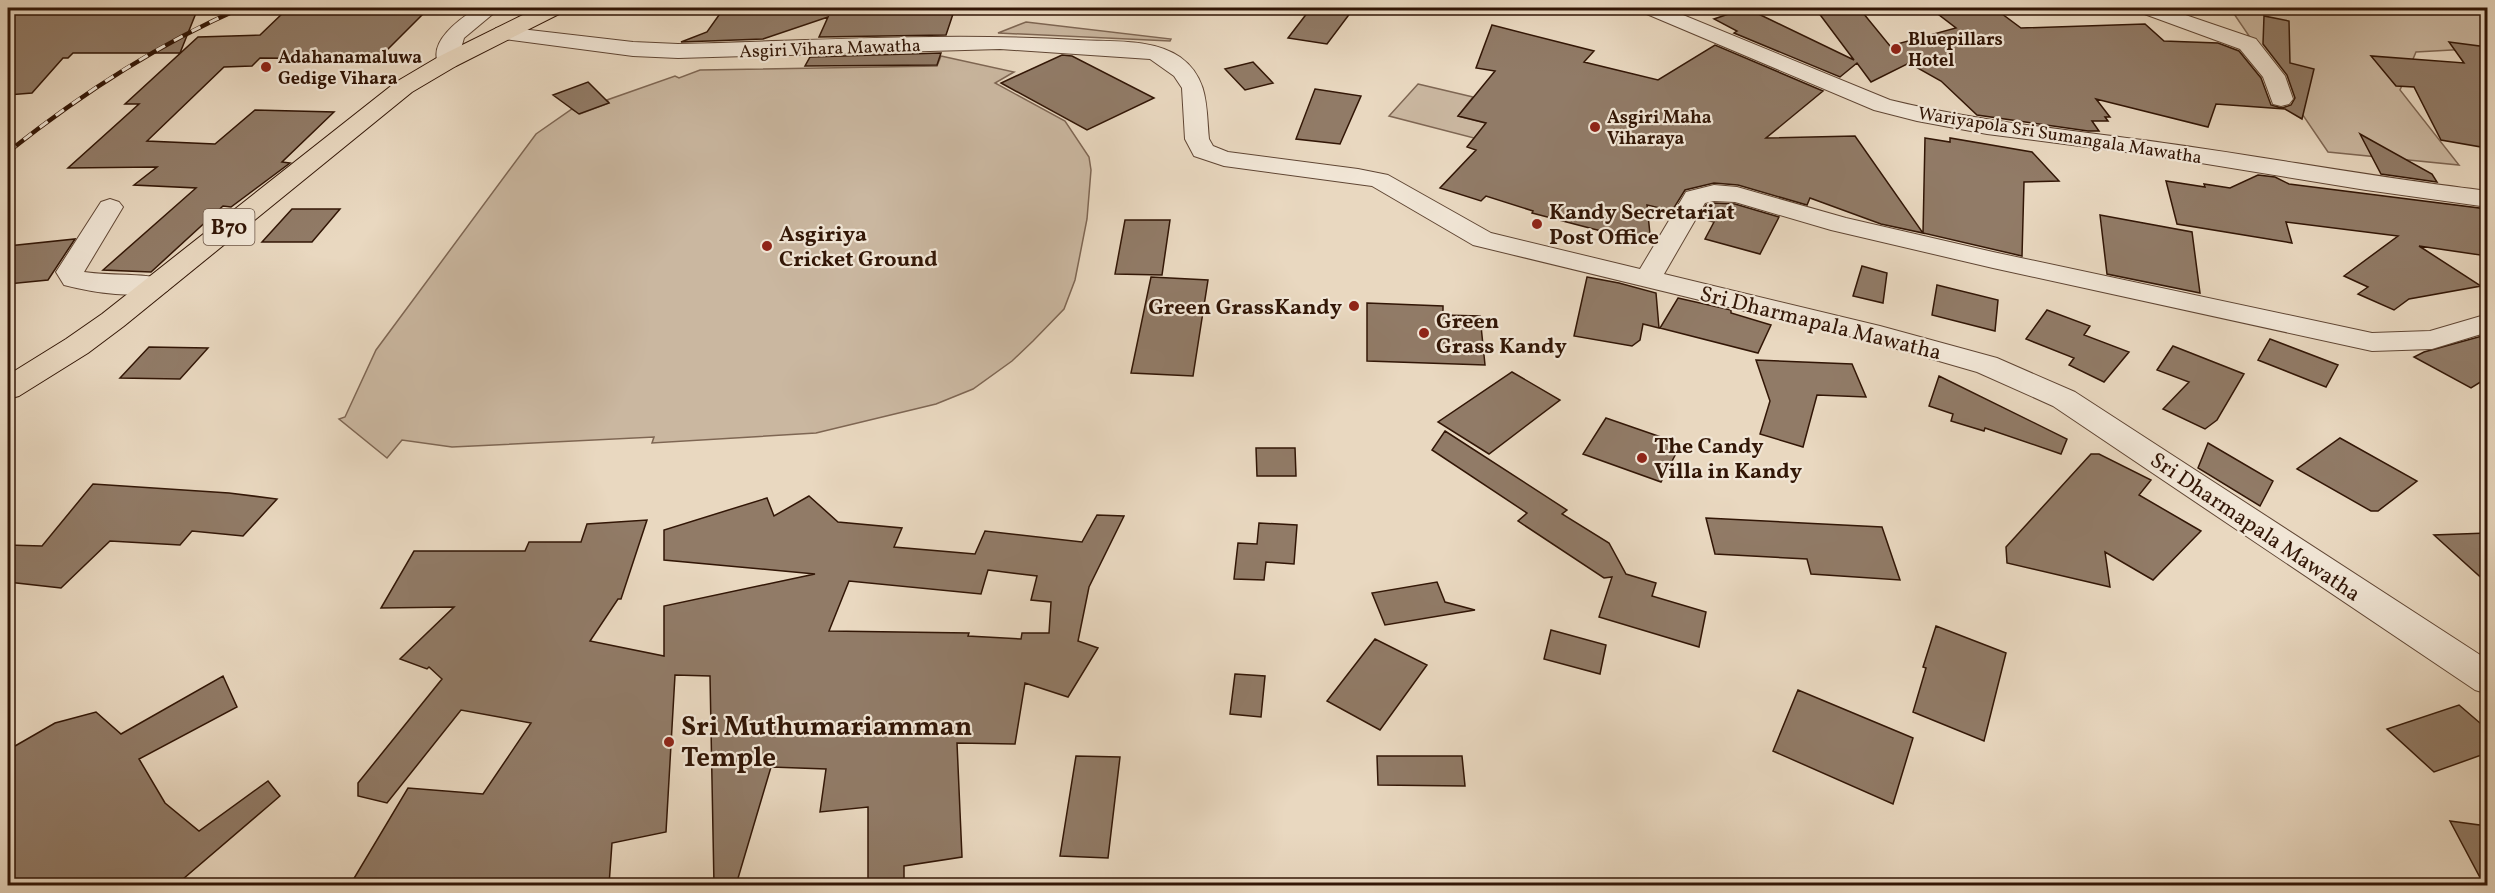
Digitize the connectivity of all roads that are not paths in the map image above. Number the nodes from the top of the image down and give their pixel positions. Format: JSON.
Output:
{"nodes":[{"id":1,"x":490,"y":8,"type":"edge"},
{"id":2,"x":553,"y":8,"type":"edge"},
{"id":3,"x":1649,"y":8,"type":"edge"},
{"id":4,"x":2146,"y":8,"type":"edge"},
{"id":5,"x":504,"y":33,"type":"junction"},
{"id":6,"x":451,"y":48,"type":"junction"},
{"id":7,"x":1156,"y":53,"type":"joint"},
{"id":8,"x":2281,"y":99,"type":"dead end"},
{"id":9,"x":2487,"y":199,"type":"edge"},
{"id":10,"x":110,"y":207,"type":"dead end"},
{"id":11,"x":1648,"y":278,"type":"junction"},
{"id":12,"x":157,"y":285,"type":"junction"},
{"id":13,"x":2487,"y":323,"type":"edge"},
{"id":14,"x":8,"y":389,"type":"edge"},
{"id":15,"x":2487,"y":679,"type":"edge"}],
"edges":[{"from":1,"to":6,"type":"street"},
{"from":2,"to":5,"type":"main road","number":"B70"},
{"from":3,"to":9,"type":"street","name":"Wariyapola Sri Sumangala Mawatha"},
{"from":4,"to":8,"type":"street"},
{"from":5,"to":6,"type":"main road","number":"B70"},
{"from":5,"to":7,"type":"street","name":"Asgiri Vihara Mawatha"},
{"from":6,"to":12,"type":"main road","number":"B70"},
{"from":7,"to":11,"type":"street","name":"Sri Dharmapala Mawatha"},
{"from":10,"to":12,"type":"street"},
{"from":11,"to":13,"type":"street"},
{"from":11,"to":15,"type":"street","name":"Sri Dharmapala Mawatha"},
{"from":12,"to":14,"type":"main road","number":"B70"}]}
